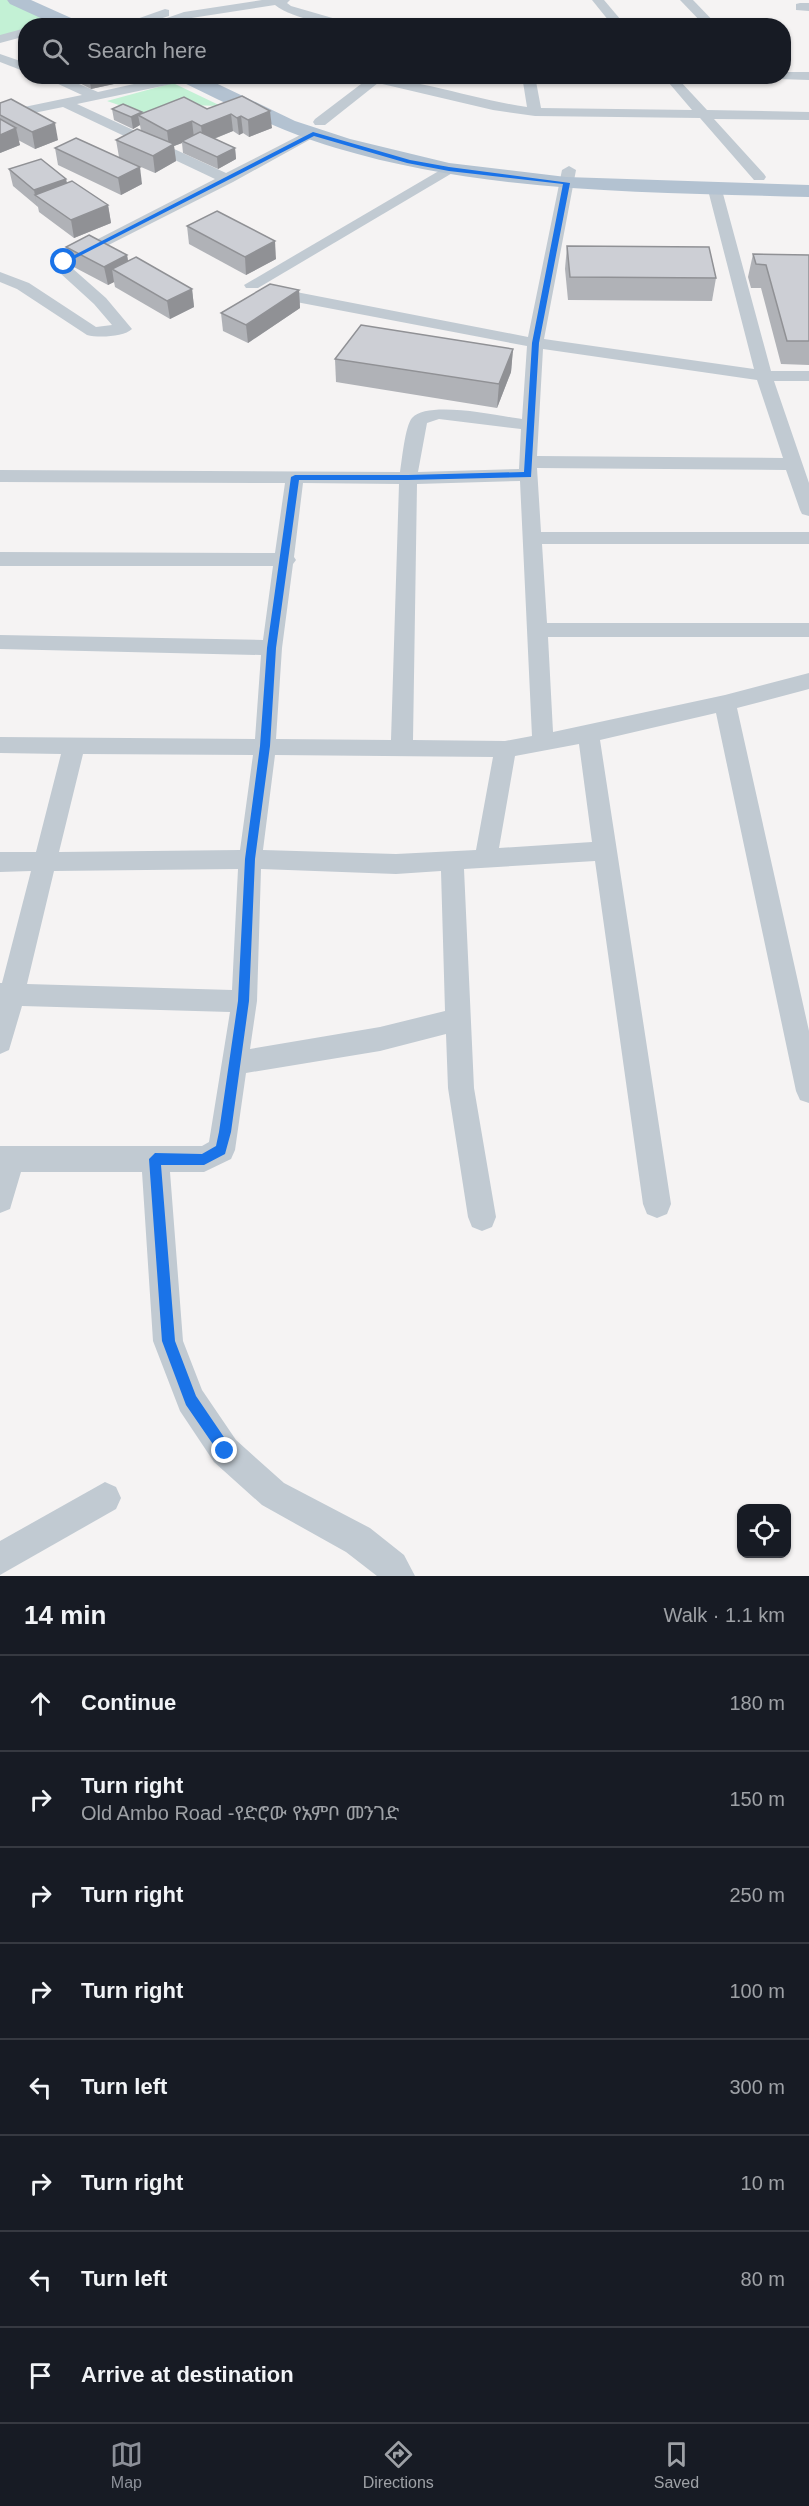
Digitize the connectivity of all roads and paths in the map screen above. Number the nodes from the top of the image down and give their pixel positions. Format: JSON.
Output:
{"nodes":[{"id":1,"x":16,"y":0,"type":"edge"},
{"id":2,"x":44,"y":0,"type":"edge"},
{"id":3,"x":225,"y":0,"type":"edge"},
{"id":4,"x":279,"y":0,"type":"edge"},
{"id":5,"x":598,"y":0,"type":"edge"},
{"id":6,"x":686,"y":0,"type":"edge"},
{"id":7,"x":209,"y":1,"type":"edge"},
{"id":8,"x":180,"y":9,"type":"junction"},
{"id":9,"x":57,"y":18,"type":"edge"},
{"id":10,"x":84,"y":18,"type":"edge"},
{"id":11,"x":150,"y":18,"type":"edge"},
{"id":12,"x":164,"y":18,"type":"edge"},
{"id":13,"x":191,"y":18,"type":"edge"},
{"id":14,"x":322,"y":18,"type":"edge"},
{"id":15,"x":613,"y":18,"type":"edge"},
{"id":16,"x":704,"y":18,"type":"edge"},
{"id":17,"x":18,"y":34,"type":"edge"},
{"id":18,"x":0,"y":39,"type":"edge"},
{"id":19,"x":0,"y":58,"type":"edge"},
{"id":20,"x":18,"y":65,"type":"edge"},
{"id":21,"x":791,"y":76,"type":"edge"},
{"id":22,"x":809,"y":76,"type":"edge"},
{"id":23,"x":67,"y":84,"type":"edge"},
{"id":24,"x":153,"y":84,"type":"edge"},
{"id":25,"x":200,"y":84,"type":"edge"},
{"id":26,"x":232,"y":84,"type":"edge"},
{"id":27,"x":365,"y":84,"type":"edge"},
{"id":28,"x":398,"y":84,"type":"edge"},
{"id":29,"x":530,"y":84,"type":"edge"},
{"id":30,"x":676,"y":84,"type":"edge"},
{"id":31,"x":98,"y":96,"type":"junction"},
{"id":32,"x":65,"y":103,"type":"junction"},
{"id":33,"x":535,"y":112,"type":"junction"},
{"id":34,"x":704,"y":114,"type":"junction"},
{"id":35,"x":0,"y":116,"type":"edge"},
{"id":36,"x":809,"y":116,"type":"edge"},
{"id":37,"x":316,"y":128,"type":"junction"},
{"id":38,"x":449,"y":169,"type":"junction"},
{"id":39,"x":568,"y":177,"type":"junction"},
{"id":40,"x":759,"y":177,"type":"junction"},
{"id":41,"x":809,"y":178,"type":"edge"},
{"id":42,"x":228,"y":179,"type":"junction"},
{"id":43,"x":715,"y":190,"type":"junction"},
{"id":44,"x":809,"y":191,"type":"edge"},
{"id":45,"x":0,"y":277,"type":"edge"},
{"id":46,"x":252,"y":285,"type":"dead end"},
{"id":47,"x":291,"y":296,"type":"edge"},
{"id":48,"x":536,"y":343,"type":"junction"},
{"id":49,"x":764,"y":376,"type":"junction"},
{"id":50,"x":809,"y":376,"type":"edge"},
{"id":51,"x":531,"y":425,"type":"junction"},
{"id":52,"x":793,"y":464,"type":"junction"},
{"id":53,"x":528,"y":468,"type":"junction"},
{"id":54,"x":0,"y":476,"type":"edge"},
{"id":55,"x":295,"y":477,"type":"junction"},
{"id":56,"x":408,"y":478,"type":"junction"},
{"id":57,"x":809,"y":510,"type":"edge"},
{"id":58,"x":531,"y":538,"type":"junction"},
{"id":59,"x":809,"y":538,"type":"edge"},
{"id":60,"x":0,"y":559,"type":"edge"},
{"id":61,"x":286,"y":560,"type":"junction"},
{"id":62,"x":537,"y":630,"type":"junction"},
{"id":63,"x":809,"y":630,"type":"edge"},
{"id":64,"x":0,"y":642,"type":"edge"},
{"id":65,"x":272,"y":648,"type":"junction"},
{"id":66,"x":809,"y":681,"type":"edge"},
{"id":67,"x":725,"y":703,"type":"junction"},
{"id":68,"x":588,"y":734,"type":"junction"},
{"id":69,"x":543,"y":743,"type":"junction"},
{"id":70,"x":0,"y":745,"type":"edge"},
{"id":71,"x":74,"y":745,"type":"junction"},
{"id":72,"x":265,"y":746,"type":"junction"},
{"id":73,"x":402,"y":749,"type":"junction"},
{"id":74,"x":505,"y":749,"type":"junction"},
{"id":75,"x":606,"y":851,"type":"junction"},
{"id":76,"x":486,"y":858,"type":"junction"},
{"id":77,"x":250,"y":859,"type":"junction"},
{"id":78,"x":0,"y":862,"type":"edge"},
{"id":79,"x":452,"y":862,"type":"junction"},
{"id":80,"x":45,"y":863,"type":"junction"},
{"id":81,"x":6,"y":994,"type":"edge"},
{"id":82,"x":244,"y":1001,"type":"junction"},
{"id":83,"x":459,"y":1019,"type":"junction"},
{"id":84,"x":0,"y":1042,"type":"edge"},
{"id":85,"x":235,"y":1063,"type":"junction"},
{"id":86,"x":809,"y":1091,"type":"edge"},
{"id":87,"x":5,"y":1159,"type":"edge"},
{"id":88,"x":155,"y":1159,"type":"junction"},
{"id":89,"x":0,"y":1199,"type":"edge"},
{"id":90,"x":657,"y":1203,"type":"dead end"},
{"id":91,"x":482,"y":1217,"type":"dead end"},
{"id":92,"x":105,"y":1498,"type":"dead end"},
{"id":93,"x":0,"y":1559,"type":"edge"},
{"id":94,"x":398,"y":1576,"type":"edge"}],
"edges":[{"from":1,"to":9,"type":"main road"},
{"from":2,"to":10,"type":"main road"},
{"from":3,"to":7,"type":"street"},
{"from":4,"to":8,"type":"street"},
{"from":4,"to":14,"type":"street"},
{"from":5,"to":15,"type":"street"},
{"from":6,"to":16,"type":"street"},
{"from":7,"to":8,"type":"street"},
{"from":8,"to":11,"type":"street"},
{"from":8,"to":12,"type":"street"},
{"from":8,"to":13,"type":"street"},
{"from":17,"to":18,"type":"street"},
{"from":19,"to":20,"type":"street"},
{"from":21,"to":22,"type":"street"},
{"from":23,"to":31,"type":"street"},
{"from":24,"to":31,"type":"street"},
{"from":25,"to":37,"type":"main road"},
{"from":26,"to":37,"type":"main road"},
{"from":27,"to":37,"type":"street"},
{"from":28,"to":33,"type":"street"},
{"from":29,"to":33,"type":"street"},
{"from":30,"to":34,"type":"street"},
{"from":31,"to":32,"type":"street"},
{"from":32,"to":35,"type":"street"},
{"from":32,"to":42,"type":"street"},
{"from":33,"to":34,"type":"street"},
{"from":34,"to":36,"type":"street"},
{"from":34,"to":40,"type":"street"},
{"from":37,"to":38,"type":"main road"},
{"from":37,"to":39,"type":"main road"},
{"from":37,"to":42,"type":"street"},
{"from":38,"to":39,"type":"main road"},
{"from":38,"to":46,"type":"street"},
{"from":39,"to":40,"type":"main road"},
{"from":39,"to":43,"type":"main road"},
{"from":39,"to":48,"type":"street"},
{"from":40,"to":41,"type":"main road"},
{"from":42,"to":45,"type":"street"},
{"from":43,"to":44,"type":"main road"},
{"from":43,"to":49,"type":"street"},
{"from":47,"to":48,"type":"street"},
{"from":48,"to":49,"type":"street"},
{"from":48,"to":51,"type":"street"},
{"from":49,"to":50,"type":"street"},
{"from":49,"to":52,"type":"street"},
{"from":51,"to":53,"type":"street"},
{"from":51,"to":56,"type":"street"},
{"from":52,"to":53,"type":"street"},
{"from":52,"to":57,"type":"street"},
{"from":53,"to":56,"type":"street"},
{"from":53,"to":58,"type":"street"},
{"from":54,"to":55,"type":"street"},
{"from":55,"to":56,"type":"street"},
{"from":55,"to":61,"type":"street"},
{"from":56,"to":73,"type":"street"},
{"from":58,"to":59,"type":"street"},
{"from":58,"to":62,"type":"street"},
{"from":60,"to":61,"type":"street"},
{"from":61,"to":65,"type":"street"},
{"from":62,"to":63,"type":"street"},
{"from":62,"to":69,"type":"street"},
{"from":64,"to":65,"type":"street"},
{"from":65,"to":72,"type":"street"},
{"from":66,"to":67,"type":"street"},
{"from":67,"to":68,"type":"street"},
{"from":67,"to":86,"type":"street"},
{"from":68,"to":69,"type":"street"},
{"from":68,"to":75,"type":"street"},
{"from":69,"to":74,"type":"street"},
{"from":70,"to":71,"type":"street"},
{"from":71,"to":72,"type":"street"},
{"from":71,"to":80,"type":"street"},
{"from":72,"to":73,"type":"street"},
{"from":72,"to":77,"type":"street"},
{"from":73,"to":74,"type":"street"},
{"from":74,"to":76,"type":"street"},
{"from":75,"to":76,"type":"street"},
{"from":75,"to":90,"type":"street"},
{"from":76,"to":79,"type":"street"},
{"from":77,"to":79,"type":"street"},
{"from":77,"to":80,"type":"street"},
{"from":77,"to":82,"type":"street"},
{"from":78,"to":80,"type":"street"},
{"from":79,"to":83,"type":"street"},
{"from":80,"to":81,"type":"street"},
{"from":81,"to":82,"type":"street"},
{"from":81,"to":84,"type":"street"},
{"from":82,"to":85,"type":"street"},
{"from":83,"to":85,"type":"street"},
{"from":83,"to":91,"type":"street"},
{"from":85,"to":88,"type":"street"},
{"from":87,"to":88,"type":"street"},
{"from":87,"to":89,"type":"street"},
{"from":88,"to":94,"type":"street"},
{"from":92,"to":93,"type":"street"}]}
